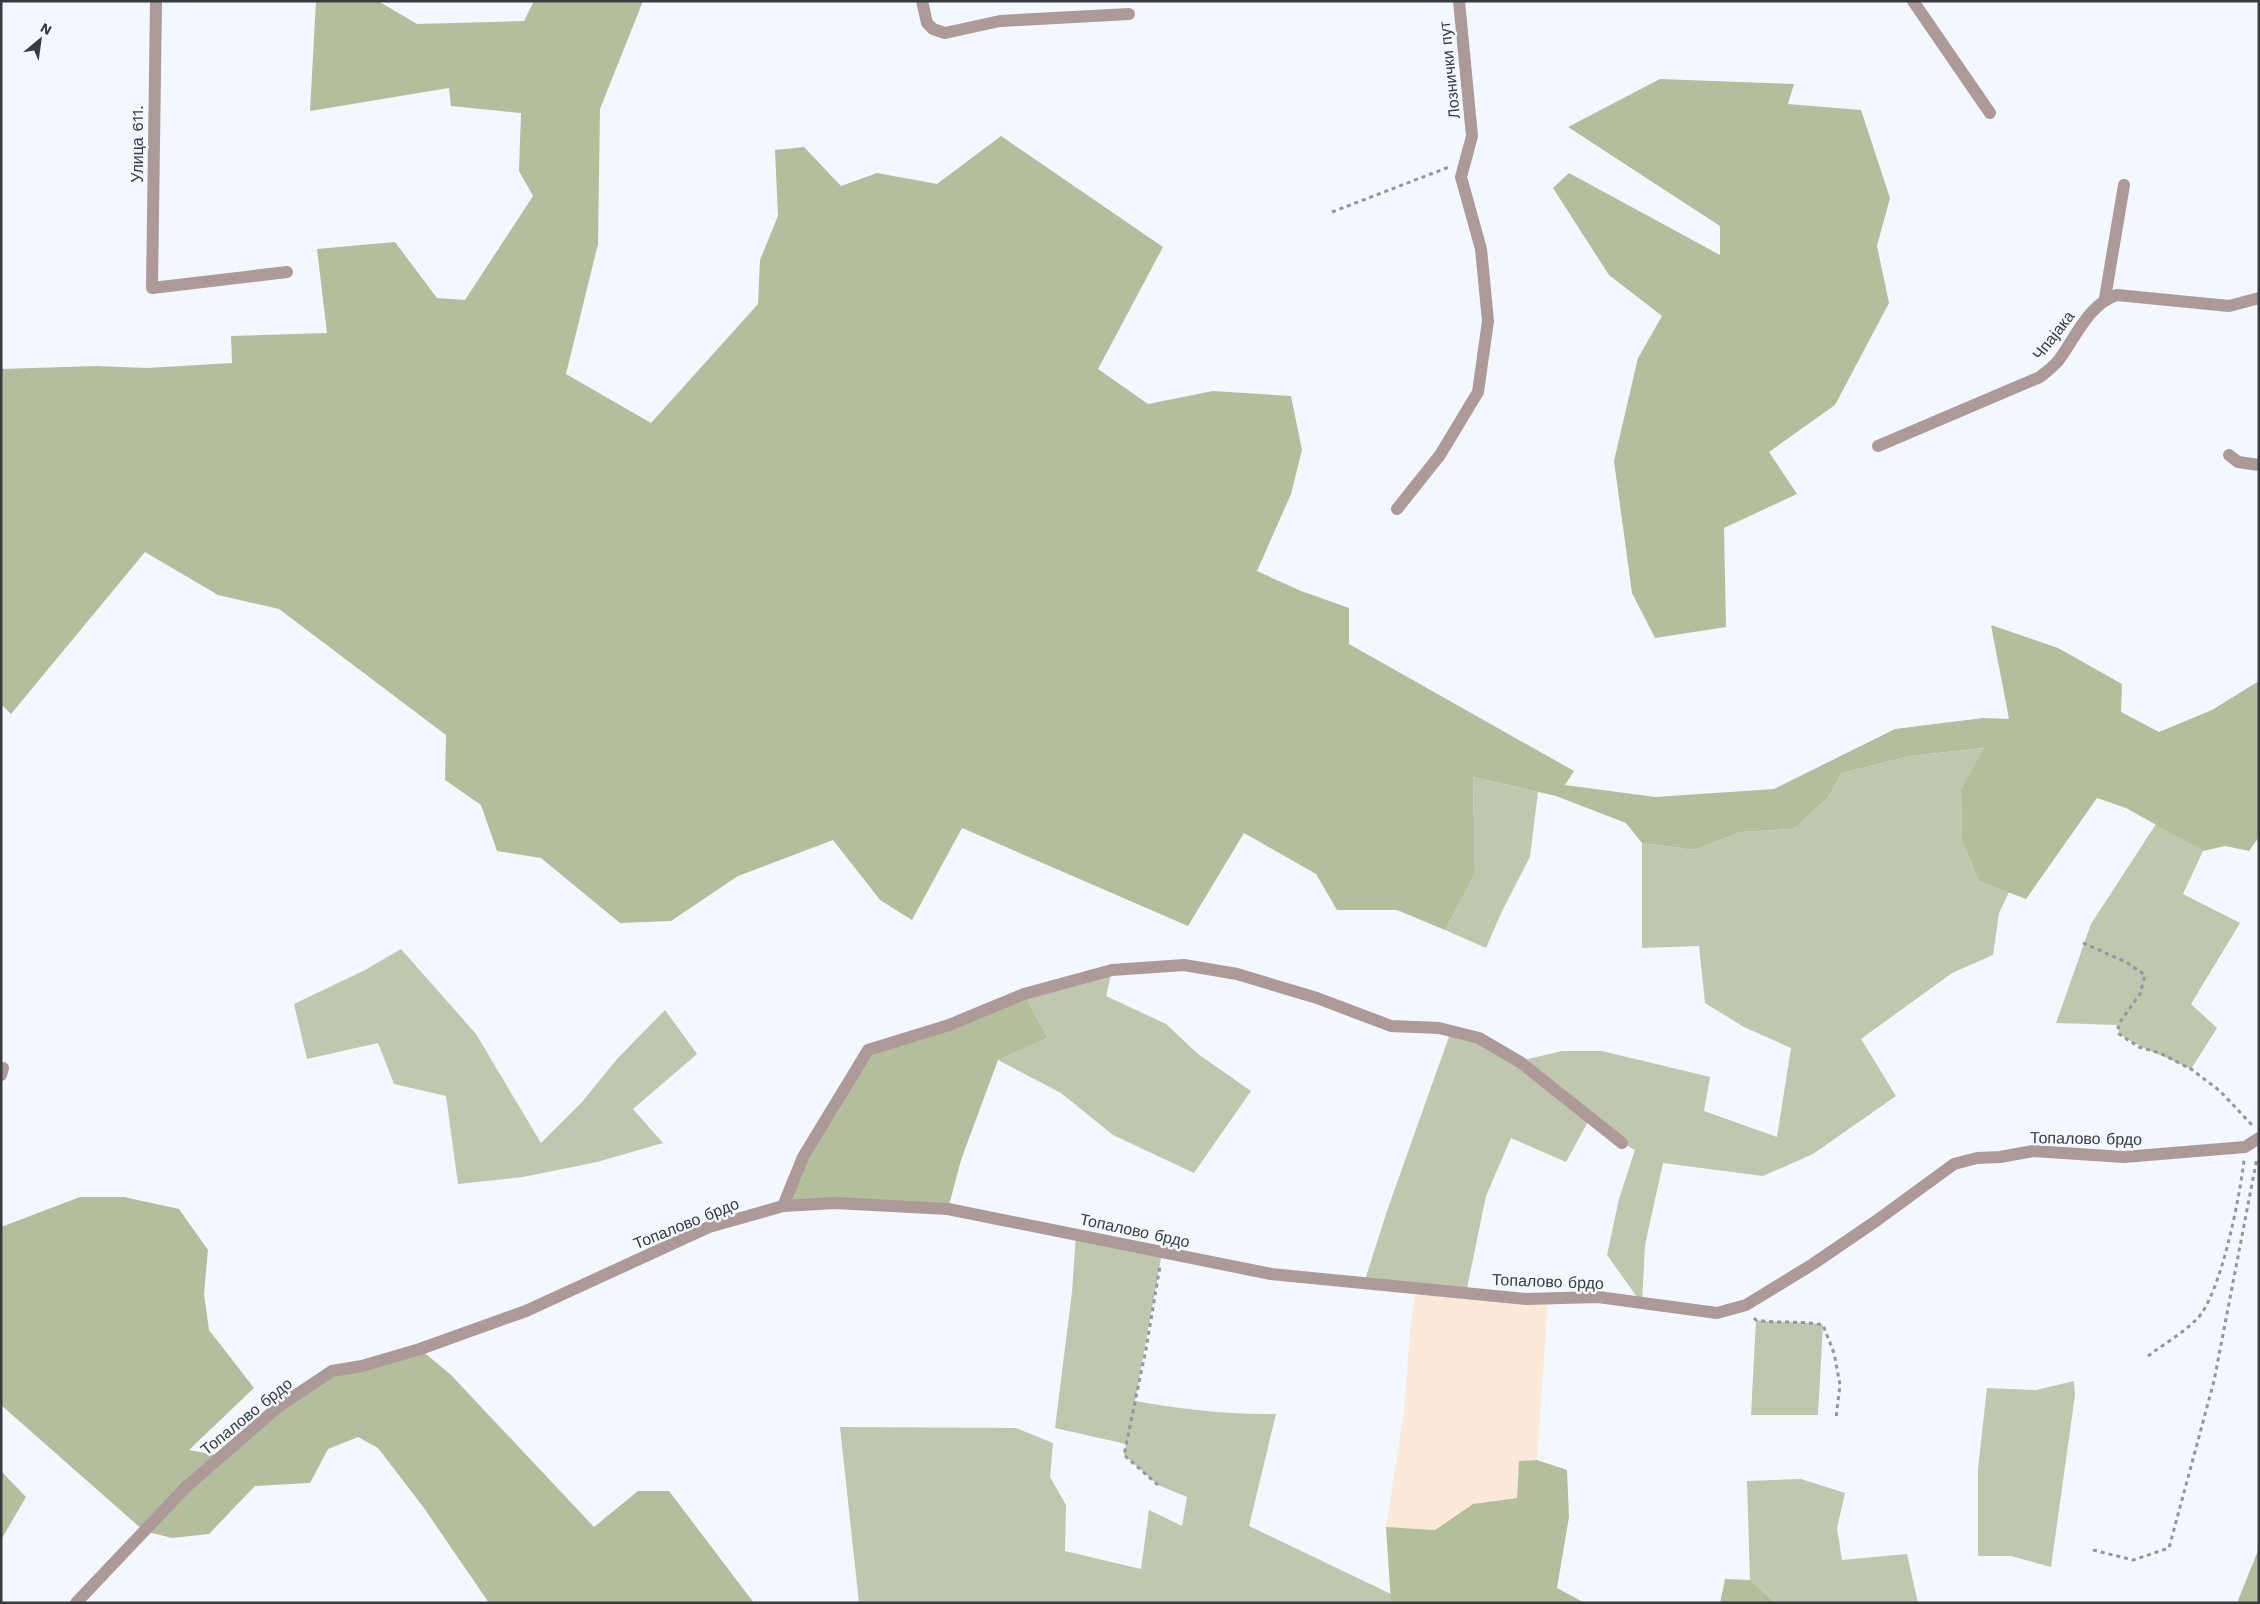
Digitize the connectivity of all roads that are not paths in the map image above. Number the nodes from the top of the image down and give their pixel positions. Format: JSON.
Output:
{"nodes":[{"id":1,"x":156,"y":1,"type":"edge"},
{"id":2,"x":922,"y":1,"type":"edge"},
{"id":3,"x":1458,"y":1,"type":"edge"},
{"id":4,"x":1913,"y":1,"type":"edge"},
{"id":5,"x":1130,"y":14,"type":"dead end"},
{"id":6,"x":1990,"y":113,"type":"dead end"},
{"id":7,"x":2124,"y":185,"type":"dead end"},
{"id":8,"x":286,"y":272,"type":"dead end"},
{"id":9,"x":2105,"y":298,"type":"junction"},
{"id":10,"x":2259,"y":298,"type":"edge"},
{"id":11,"x":1878,"y":446,"type":"dead end"},
{"id":12,"x":2229,"y":455,"type":"dead end"},
{"id":13,"x":2259,"y":465,"type":"edge"},
{"id":14,"x":1397,"y":509,"type":"dead end"},
{"id":15,"x":2257,"y":1133,"type":"edge"},
{"id":16,"x":1622,"y":1143,"type":"dead end"},
{"id":17,"x":783,"y":1206,"type":"junction"},
{"id":18,"x":76,"y":1603,"type":"edge"}],
"edges":[{"from":1,"to":8,"type":"street","name":"Улица 611."},
{"from":2,"to":5,"type":"street"},
{"from":3,"to":14,"type":"street","name":"Лознички пут"},
{"from":4,"to":6,"type":"street"},
{"from":7,"to":9,"type":"street"},
{"from":9,"to":10,"type":"street"},
{"from":9,"to":11,"type":"street","name":"Чпајака"},
{"from":12,"to":13,"type":"street"},
{"from":15,"to":17,"type":"street","name":"Топалово брдо"},
{"from":16,"to":17,"type":"street"},
{"from":17,"to":18,"type":"street","name":"Топалово брдо"}]}
